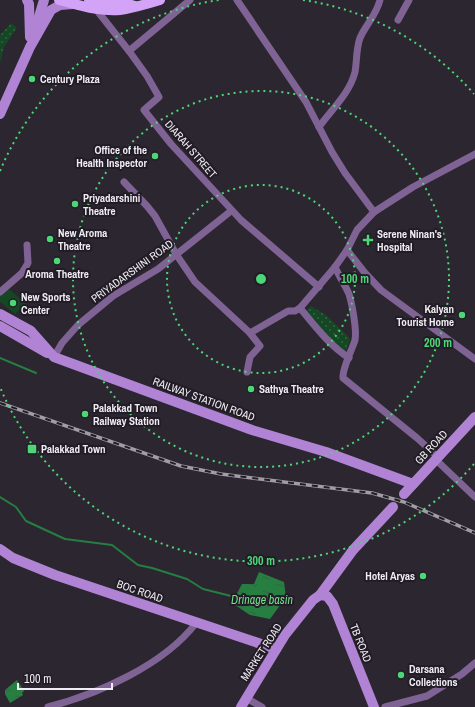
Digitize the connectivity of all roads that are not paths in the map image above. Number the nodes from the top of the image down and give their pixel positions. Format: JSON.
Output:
{"nodes":[{"id":1,"x":27,"y":0,"type":"edge"},
{"id":2,"x":44,"y":0,"type":"edge"},
{"id":3,"x":59,"y":0,"type":"edge"},
{"id":4,"x":160,"y":0,"type":"edge"},
{"id":5,"x":190,"y":0,"type":"edge"},
{"id":6,"x":237,"y":0,"type":"edge"},
{"id":7,"x":380,"y":0,"type":"edge"},
{"id":8,"x":409,"y":0,"type":"edge"},
{"id":9,"x":75,"y":4,"type":"junction"},
{"id":10,"x":92,"y":4,"type":"edge"},
{"id":11,"x":398,"y":20,"type":"dead end"},
{"id":12,"x":30,"y":47,"type":"junction"},
{"id":13,"x":129,"y":51,"type":"junction"},
{"id":14,"x":0,"y":114,"type":"edge"},
{"id":15,"x":319,"y":126,"type":"junction"},
{"id":16,"x":475,"y":154,"type":"edge"},
{"id":17,"x":124,"y":182,"type":"dead end"},
{"id":18,"x":231,"y":211,"type":"junction"},
{"id":19,"x":374,"y":212,"type":"junction"},
{"id":20,"x":27,"y":245,"type":"dead end"},
{"id":21,"x":347,"y":250,"type":"junction"},
{"id":22,"x":176,"y":254,"type":"junction"},
{"id":23,"x":335,"y":267,"type":"junction"},
{"id":24,"x":319,"y":287,"type":"junction"},
{"id":25,"x":0,"y":292,"type":"edge"},
{"id":26,"x":300,"y":308,"type":"junction"},
{"id":27,"x":0,"y":314,"type":"edge"},
{"id":28,"x":0,"y":326,"type":"edge"},
{"id":29,"x":250,"y":333,"type":"junction"},
{"id":30,"x":54,"y":357,"type":"junction"},
{"id":31,"x":349,"y":358,"type":"junction"},
{"id":32,"x":475,"y":359,"type":"edge"},
{"id":33,"x":247,"y":372,"type":"dead end"},
{"id":34,"x":475,"y":417,"type":"edge"},
{"id":35,"x":437,"y":458,"type":"junction"},
{"id":36,"x":413,"y":484,"type":"junction"},
{"id":37,"x":404,"y":494,"type":"dead end"},
{"id":38,"x":475,"y":497,"type":"edge"},
{"id":39,"x":393,"y":507,"type":"dead end"},
{"id":40,"x":0,"y":549,"type":"edge"},
{"id":41,"x":320,"y":595,"type":"junction"},
{"id":42,"x":196,"y":623,"type":"junction"},
{"id":43,"x":276,"y":649,"type":"junction"},
{"id":44,"x":475,"y":663,"type":"edge"},
{"id":45,"x":244,"y":703,"type":"edge"},
{"id":46,"x":48,"y":707,"type":"edge"},
{"id":47,"x":262,"y":707,"type":"edge"},
{"id":48,"x":374,"y":707,"type":"edge"},
{"id":49,"x":385,"y":707,"type":"edge"}],
"edges":[{"from":1,"to":12,"type":"main road"},
{"from":2,"to":12,"type":"main road"},
{"from":3,"to":9,"type":"main road"},
{"from":4,"to":10,"type":"main road"},
{"from":5,"to":13,"type":"street"},
{"from":6,"to":15,"type":"street"},
{"from":7,"to":15,"type":"street"},
{"from":8,"to":11,"type":"street"},
{"from":9,"to":10,"type":"main road"},
{"from":9,"to":12,"type":"main road"},
{"from":10,"to":13,"type":"street","name":"DIARAH STREET"},
{"from":12,"to":14,"type":"main road"},
{"from":13,"to":18,"type":"street","name":"DIARAH STREET"},
{"from":15,"to":19,"type":"street"},
{"from":16,"to":19,"type":"street"},
{"from":17,"to":22,"type":"street"},
{"from":18,"to":22,"type":"street","name":"PRIYADARSHINI ROAD"},
{"from":18,"to":24,"type":"street","name":"DIARAH STREET"},
{"from":19,"to":21,"type":"street"},
{"from":20,"to":25,"type":"street"},
{"from":21,"to":23,"type":"street"},
{"from":21,"to":32,"type":"street"},
{"from":22,"to":29,"type":"street"},
{"from":22,"to":30,"type":"street","name":"PRIYADARSHINI ROAD"},
{"from":23,"to":24,"type":"street"},
{"from":23,"to":31,"type":"street"},
{"from":24,"to":26,"type":"street"},
{"from":26,"to":29,"type":"street"},
{"from":26,"to":31,"type":"street"},
{"from":27,"to":30,"type":"main road","name":"RAILWAY STATION ROAD"},
{"from":28,"to":30,"type":"main road"},
{"from":29,"to":33,"type":"street"},
{"from":30,"to":36,"type":"main road","name":"RAILWAY STATION ROAD"},
{"from":31,"to":35,"type":"street"},
{"from":34,"to":35,"type":"main road","name":"GB ROAD"},
{"from":35,"to":36,"type":"main road","name":"GB ROAD"},
{"from":35,"to":38,"type":"street"},
{"from":36,"to":37,"type":"main road","name":"GB ROAD"},
{"from":39,"to":41,"type":"main road","name":"MARKET ROAD"},
{"from":40,"to":42,"type":"main road","name":"BOC ROAD"},
{"from":41,"to":43,"type":"main road","name":"MARKET ROAD"},
{"from":41,"to":48,"type":"main road","name":"TB ROAD"},
{"from":42,"to":43,"type":"main road","name":"BOC ROAD"},
{"from":42,"to":46,"type":"street"},
{"from":43,"to":45,"type":"main road","name":"MARKET ROAD"},
{"from":44,"to":49,"type":"street"},
{"from":45,"to":47,"type":"street"}]}
